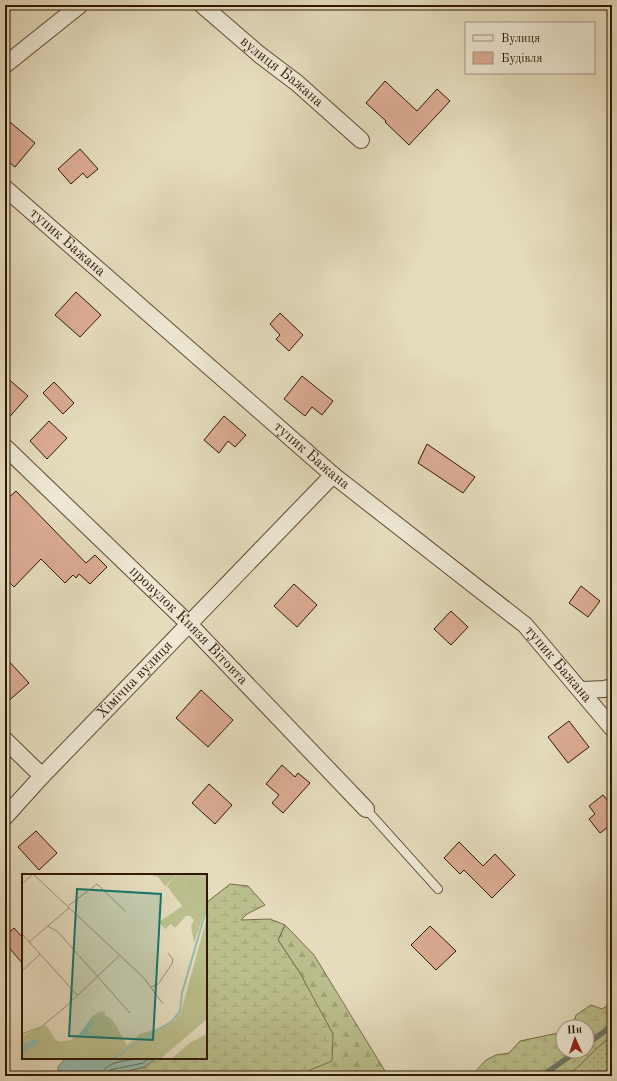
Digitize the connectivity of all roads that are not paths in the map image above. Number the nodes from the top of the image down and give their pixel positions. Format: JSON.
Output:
{"nodes":[{"id":1,"x":80,"y":5,"type":"edge"},
{"id":2,"x":202,"y":5,"type":"edge"},
{"id":3,"x":5,"y":65,"type":"edge"},
{"id":4,"x":361,"y":140,"type":"dead end"},
{"id":5,"x":5,"y":188,"type":"edge"},
{"id":6,"x":5,"y":447,"type":"edge"},
{"id":7,"x":334,"y":475,"type":"junction"},
{"id":8,"x":189,"y":624,"type":"junction"},
{"id":9,"x":612,"y":687,"type":"edge"},
{"id":10,"x":582,"y":690,"type":"junction"},
{"id":11,"x":612,"y":728,"type":"edge"},
{"id":12,"x":5,"y":740,"type":"edge"},
{"id":13,"x":42,"y":776,"type":"junction"},
{"id":14,"x":366,"y":809,"type":"joint"},
{"id":15,"x":5,"y":817,"type":"edge"},
{"id":16,"x":438,"y":889,"type":"dead end"}],
"edges":[{"from":1,"to":3,"type":"street"},
{"from":2,"to":4,"type":"street","name":"вулиця Бажана"},
{"from":5,"to":7,"type":"street","name":"тупик Бажана"},
{"from":6,"to":8,"type":"street","name":"провулок Князя Вітовта"},
{"from":7,"to":8,"type":"street","name":"Хімічна вулиця"},
{"from":7,"to":10,"type":"street","name":"тупик Бажана"},
{"from":8,"to":13,"type":"street","name":"Хімічна вулиця"},
{"from":8,"to":14,"type":"street","name":"провулок Князя Вітовта"},
{"from":9,"to":10,"type":"street"},
{"from":10,"to":11,"type":"street","name":"тупик Бажана"},
{"from":12,"to":13,"type":"street"},
{"from":13,"to":15,"type":"street","name":"Хімічна вулиця"},
{"from":14,"to":16,"type":"lane"}]}
